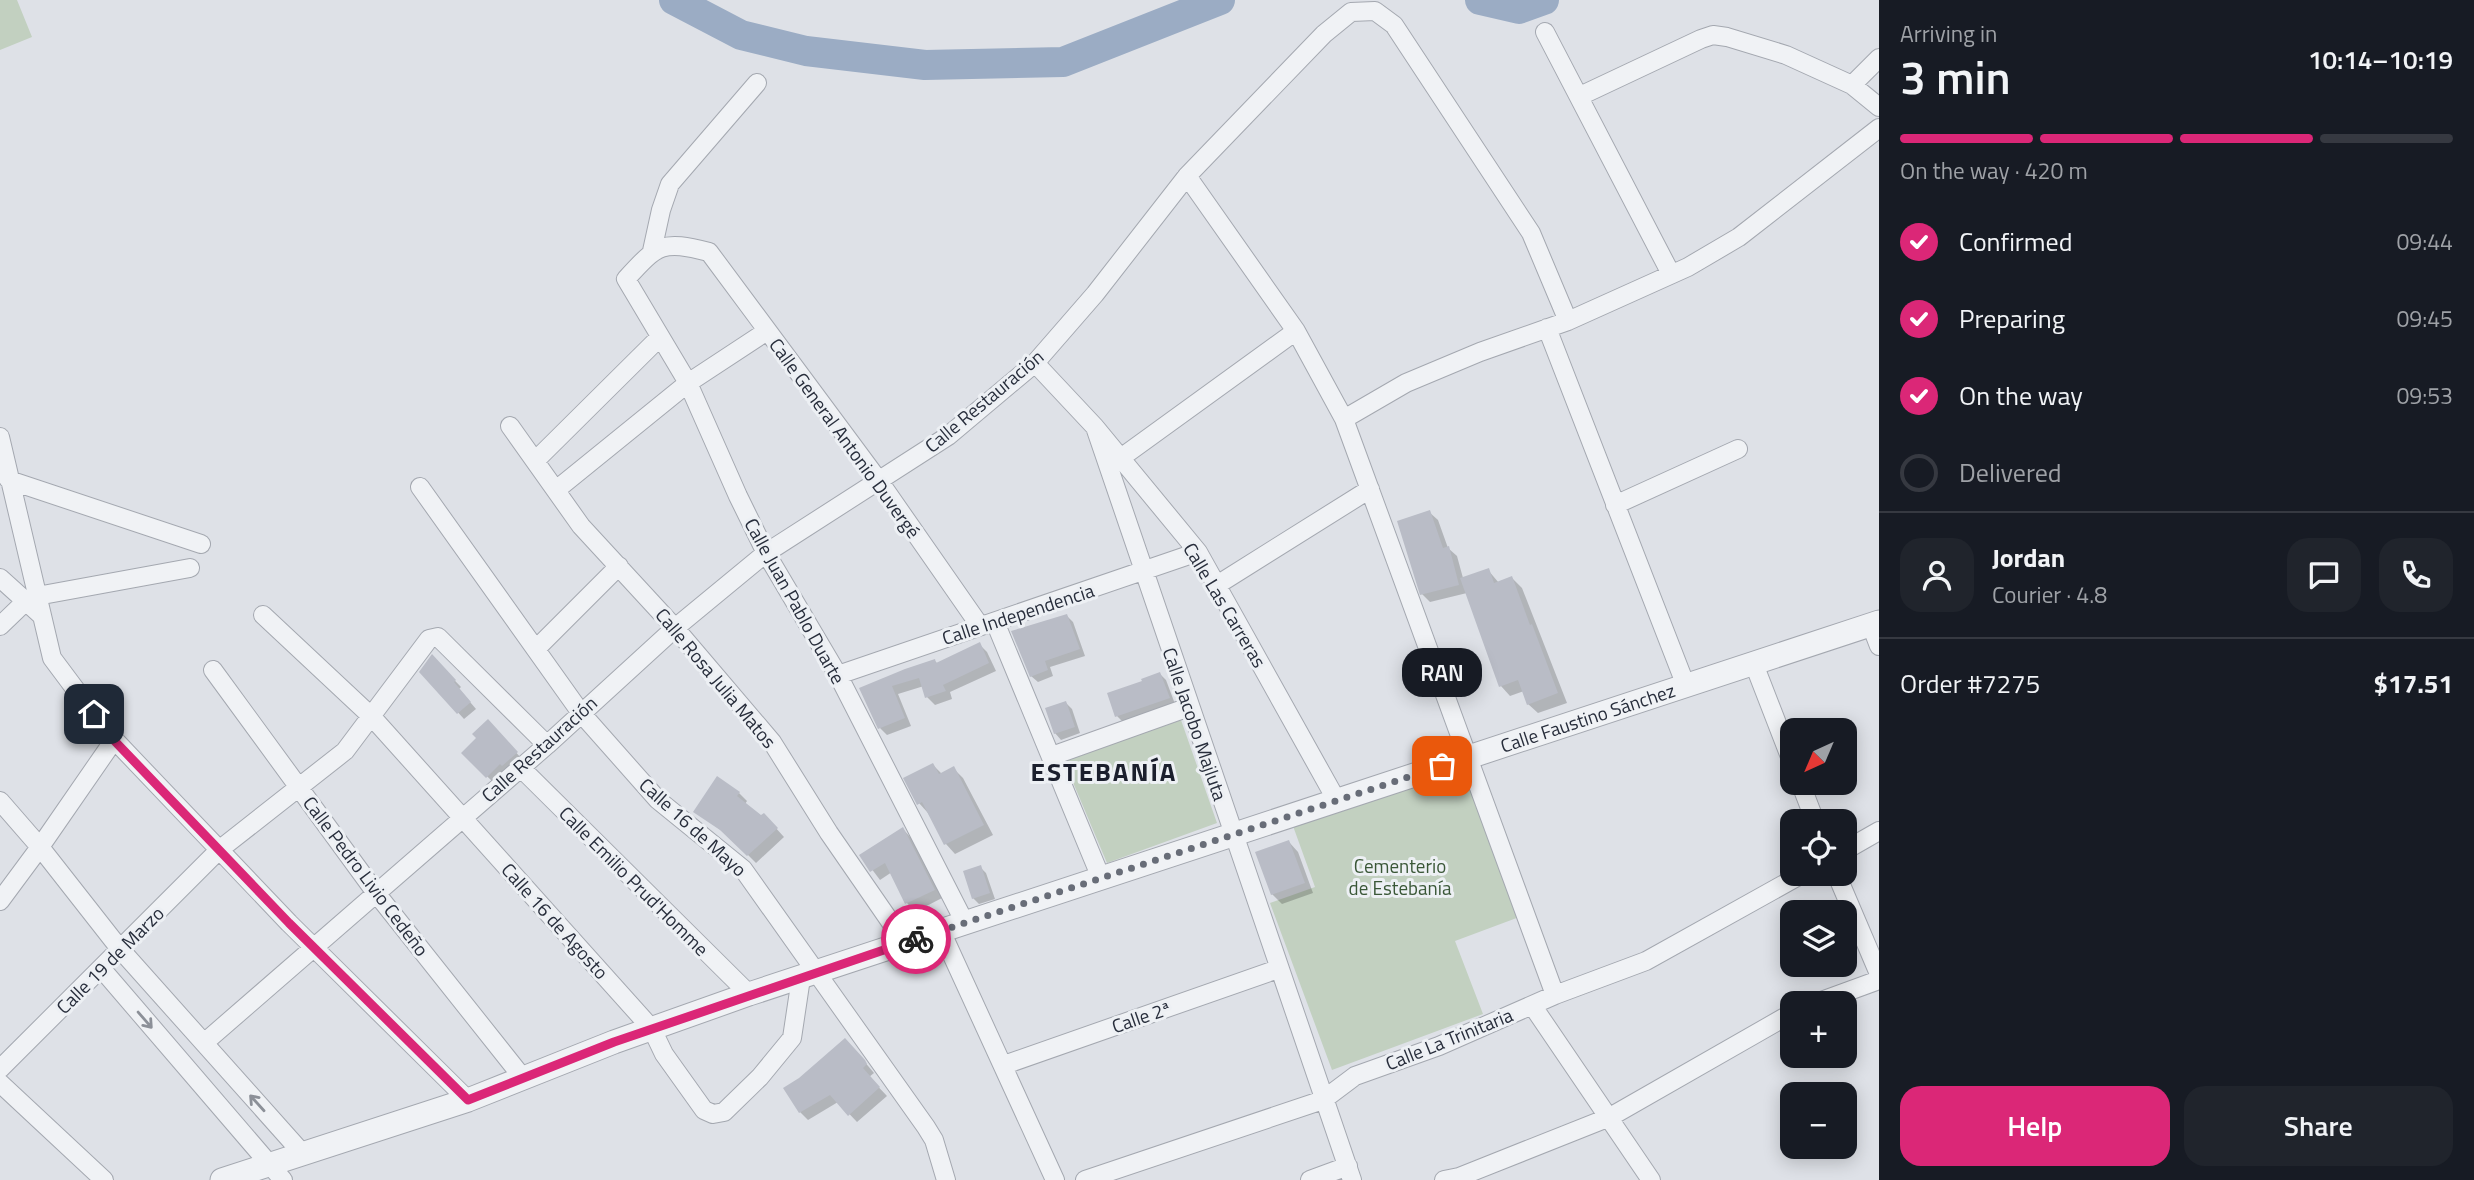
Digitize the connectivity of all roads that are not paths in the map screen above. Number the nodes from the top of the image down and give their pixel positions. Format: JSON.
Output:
{"nodes":[{"id":1,"x":1545,"y":32,"type":"dead end"},
{"id":2,"x":1879,"y":58,"type":"edge"},
{"id":3,"x":757,"y":83,"type":"dead end"},
{"id":4,"x":1852,"y":85,"type":"junction"},
{"id":5,"x":1580,"y":96,"type":"junction"},
{"id":6,"x":1879,"y":107,"type":"edge"},
{"id":7,"x":1879,"y":128,"type":"edge"},
{"id":8,"x":1187,"y":176,"type":"junction"},
{"id":9,"x":652,"y":251,"type":"junction"},
{"id":10,"x":1671,"y":274,"type":"junction"},
{"id":11,"x":1568,"y":321,"type":"junction"},
{"id":12,"x":1547,"y":328,"type":"junction"},
{"id":13,"x":767,"y":331,"type":"junction"},
{"id":14,"x":1296,"y":331,"type":"junction"},
{"id":15,"x":660,"y":337,"type":"junction"},
{"id":16,"x":1035,"y":363,"type":"junction"},
{"id":17,"x":688,"y":383,"type":"junction"},
{"id":18,"x":1344,"y":419,"type":"junction"},
{"id":19,"x":510,"y":426,"type":"dead end"},
{"id":20,"x":0,"y":437,"type":"edge"},
{"id":21,"x":1738,"y":449,"type":"dead end"},
{"id":22,"x":535,"y":461,"type":"junction"},
{"id":23,"x":1114,"y":462,"type":"junction"},
{"id":24,"x":5,"y":474,"type":"edge"},
{"id":25,"x":879,"y":481,"type":"junction"},
{"id":26,"x":420,"y":486,"type":"dead end"},
{"id":27,"x":1370,"y":489,"type":"junction"},
{"id":28,"x":556,"y":491,"type":"junction"},
{"id":29,"x":1615,"y":505,"type":"junction"},
{"id":30,"x":201,"y":544,"type":"dead end"},
{"id":31,"x":1198,"y":552,"type":"junction"},
{"id":32,"x":766,"y":553,"type":"junction"},
{"id":33,"x":619,"y":566,"type":"junction"},
{"id":34,"x":190,"y":568,"type":"dead end"},
{"id":35,"x":1144,"y":572,"type":"junction"},
{"id":36,"x":0,"y":578,"type":"edge"},
{"id":37,"x":1217,"y":585,"type":"junction"},
{"id":38,"x":31,"y":598,"type":"junction"},
{"id":39,"x":263,"y":615,"type":"dead end"},
{"id":40,"x":987,"y":624,"type":"junction"},
{"id":41,"x":0,"y":626,"type":"edge"},
{"id":42,"x":674,"y":628,"type":"junction"},
{"id":43,"x":1876,"y":631,"type":"edge"},
{"id":44,"x":536,"y":649,"type":"junction"},
{"id":45,"x":1754,"y":664,"type":"junction"},
{"id":46,"x":213,"y":670,"type":"dead end"},
{"id":47,"x":838,"y":675,"type":"junction"},
{"id":48,"x":1686,"y":686,"type":"junction"},
{"id":49,"x":1189,"y":707,"type":"junction"},
{"id":50,"x":580,"y":713,"type":"junction"},
{"id":51,"x":372,"y":717,"type":"junction"},
{"id":52,"x":1780,"y":731,"type":"edge"},
{"id":53,"x":114,"y":740,"type":"junction"},
{"id":54,"x":547,"y":745,"type":"junction"},
{"id":55,"x":1052,"y":756,"type":"junction"},
{"id":56,"x":1469,"y":757,"type":"junction"},
{"id":57,"x":520,"y":767,"type":"junction"},
{"id":58,"x":298,"y":787,"type":"junction"},
{"id":59,"x":0,"y":801,"type":"edge"},
{"id":60,"x":1337,"y":801,"type":"junction"},
{"id":61,"x":461,"y":818,"type":"junction"},
{"id":62,"x":1879,"y":831,"type":"edge"},
{"id":63,"x":1232,"y":835,"type":"junction"},
{"id":64,"x":1857,"y":843,"type":"edge"},
{"id":65,"x":40,"y":847,"type":"junction"},
{"id":66,"x":219,"y":850,"type":"junction"},
{"id":67,"x":1101,"y":878,"type":"junction"},
{"id":68,"x":1781,"y":886,"type":"edge"},
{"id":69,"x":1842,"y":886,"type":"edge"},
{"id":70,"x":376,"y":893,"type":"junction"},
{"id":71,"x":0,"y":901,"type":"edge"},
{"id":72,"x":965,"y":923,"type":"junction"},
{"id":73,"x":941,"y":931,"type":"junction"},
{"id":74,"x":905,"y":943,"type":"junction"},
{"id":75,"x":314,"y":947,"type":"junction"},
{"id":76,"x":120,"y":949,"type":"junction"},
{"id":77,"x":101,"y":968,"type":"junction"},
{"id":78,"x":1278,"y":969,"type":"junction"},
{"id":79,"x":1879,"y":974,"type":"edge"},
{"id":80,"x":809,"y":976,"type":"junction"},
{"id":81,"x":1879,"y":980,"type":"edge"},
{"id":82,"x":1849,"y":991,"type":"edge"},
{"id":83,"x":748,"y":995,"type":"junction"},
{"id":84,"x":1555,"y":995,"type":"junction"},
{"id":85,"x":1532,"y":1005,"type":"junction"},
{"id":86,"x":1780,"y":1020,"type":"edge"},
{"id":87,"x":652,"y":1029,"type":"junction"},
{"id":88,"x":204,"y":1043,"type":"junction"},
{"id":89,"x":1004,"y":1065,"type":"junction"},
{"id":90,"x":0,"y":1069,"type":"edge"},
{"id":91,"x":523,"y":1078,"type":"junction"},
{"id":92,"x":0,"y":1083,"type":"edge"},
{"id":93,"x":468,"y":1100,"type":"junction"},
{"id":94,"x":1323,"y":1100,"type":"junction"},
{"id":95,"x":1610,"y":1117,"type":"junction"},
{"id":96,"x":303,"y":1154,"type":"junction"},
{"id":97,"x":277,"y":1172,"type":"edge"},
{"id":98,"x":1350,"y":1173,"type":"edge"},
{"id":99,"x":104,"y":1180,"type":"edge"},
{"id":100,"x":222,"y":1180,"type":"edge"},
{"id":101,"x":946,"y":1180,"type":"edge"},
{"id":102,"x":1055,"y":1180,"type":"edge"},
{"id":103,"x":1085,"y":1180,"type":"edge"},
{"id":104,"x":1310,"y":1180,"type":"edge"},
{"id":105,"x":1444,"y":1180,"type":"edge"},
{"id":106,"x":1651,"y":1180,"type":"edge"}],
"edges":[{"from":1,"to":5,"type":"street"},
{"from":2,"to":4,"type":"street"},
{"from":3,"to":9,"type":"street"},
{"from":4,"to":5,"type":"street"},
{"from":4,"to":6,"type":"street"},
{"from":5,"to":10,"type":"street"},
{"from":7,"to":10,"type":"street"},
{"from":8,"to":11,"type":"street","name":"Calle Restauración"},
{"from":8,"to":14,"type":"street"},
{"from":8,"to":16,"type":"street","name":"Calle Restauración"},
{"from":9,"to":13,"type":"street","name":"Calle General Antonio Duvergé"},
{"from":9,"to":15,"type":"street","name":"Calle Juan Pablo Duarte"},
{"from":10,"to":11,"type":"street"},
{"from":11,"to":12,"type":"street"},
{"from":12,"to":18,"type":"street"},
{"from":12,"to":29,"type":"street"},
{"from":13,"to":17,"type":"street"},
{"from":13,"to":25,"type":"street","name":"Calle General Antonio Duvergé"},
{"from":14,"to":18,"type":"street"},
{"from":14,"to":23,"type":"street"},
{"from":15,"to":17,"type":"street","name":"Calle Juan Pablo Duarte"},
{"from":15,"to":22,"type":"street"},
{"from":16,"to":23,"type":"street","name":"Calle Jacobo Majluta"},
{"from":16,"to":25,"type":"street","name":"Calle Restauración"},
{"from":17,"to":28,"type":"street"},
{"from":17,"to":32,"type":"street","name":"Calle Juan Pablo Duarte"},
{"from":18,"to":27,"type":"street"},
{"from":19,"to":22,"type":"street","name":"Calle Rosa Julia Matos"},
{"from":20,"to":24,"type":"street"},
{"from":21,"to":29,"type":"street"},
{"from":22,"to":28,"type":"street","name":"Calle Rosa Julia Matos"},
{"from":23,"to":31,"type":"street","name":"Calle Las Carreras"},
{"from":23,"to":35,"type":"street","name":"Calle Jacobo Majluta"},
{"from":24,"to":30,"type":"street"},
{"from":24,"to":38,"type":"street"},
{"from":25,"to":32,"type":"street","name":"Calle Restauración"},
{"from":25,"to":40,"type":"street","name":"Calle General Antonio Duvergé"},
{"from":26,"to":44,"type":"street","name":"Calle 16 de Mayo"},
{"from":27,"to":37,"type":"street"},
{"from":27,"to":56,"type":"street"},
{"from":28,"to":33,"type":"street","name":"Calle Rosa Julia Matos"},
{"from":29,"to":48,"type":"street"},
{"from":31,"to":35,"type":"street","name":"Calle Independencia"},
{"from":31,"to":37,"type":"street","name":"Calle Las Carreras"},
{"from":32,"to":42,"type":"street","name":"Calle Restauración"},
{"from":32,"to":47,"type":"street","name":"Calle Juan Pablo Duarte"},
{"from":33,"to":42,"type":"street","name":"Calle Rosa Julia Matos"},
{"from":33,"to":44,"type":"street"},
{"from":34,"to":38,"type":"street"},
{"from":35,"to":40,"type":"street","name":"Calle Independencia"},
{"from":35,"to":49,"type":"street","name":"Calle Jacobo Majluta"},
{"from":36,"to":38,"type":"street"},
{"from":37,"to":60,"type":"street","name":"Calle Las Carreras"},
{"from":38,"to":41,"type":"street"},
{"from":38,"to":53,"type":"street"},
{"from":39,"to":51,"type":"street","name":"Calle 16 de Agosto"},
{"from":40,"to":47,"type":"street","name":"Calle Independencia"},
{"from":40,"to":55,"type":"street","name":"Calle General Antonio Duvergé"},
{"from":42,"to":50,"type":"street","name":"Calle Restauración"},
{"from":42,"to":74,"type":"street","name":"Calle Rosa Julia Matos"},
{"from":43,"to":45,"type":"street","name":"Calle Faustino Sánchez"},
{"from":44,"to":50,"type":"street","name":"Calle 16 de Mayo"},
{"from":45,"to":48,"type":"street","name":"Calle Faustino Sánchez"},
{"from":45,"to":52,"type":"street"},
{"from":46,"to":58,"type":"street","name":"Calle Pedro Livio Cedeño"},
{"from":47,"to":72,"type":"street","name":"Calle Juan Pablo Duarte"},
{"from":48,"to":56,"type":"street","name":"Calle Faustino Sánchez"},
{"from":49,"to":55,"type":"street"},
{"from":49,"to":63,"type":"street","name":"Calle Jacobo Majluta"},
{"from":50,"to":54,"type":"street","name":"Calle Restauración"},
{"from":50,"to":80,"type":"street","name":"Calle 16 de Mayo"},
{"from":51,"to":54,"type":"street","name":"Calle 19 de Marzo"},
{"from":51,"to":58,"type":"street","name":"Calle 19 de Marzo"},
{"from":51,"to":61,"type":"street","name":"Calle 16 de Agosto"},
{"from":53,"to":65,"type":"street"},
{"from":53,"to":66,"type":"street"},
{"from":54,"to":57,"type":"street","name":"Calle Restauración"},
{"from":55,"to":67,"type":"street","name":"Calle General Antonio Duvergé"},
{"from":56,"to":60,"type":"street","name":"Calle Faustino Sánchez"},
{"from":56,"to":84,"type":"street"},
{"from":57,"to":61,"type":"street","name":"Calle Restauración"},
{"from":57,"to":83,"type":"street","name":"Calle Emilio Prud'Homme"},
{"from":58,"to":66,"type":"street","name":"Calle 19 de Marzo"},
{"from":58,"to":70,"type":"street","name":"Calle Pedro Livio Cedeño"},
{"from":59,"to":65,"type":"street"},
{"from":60,"to":63,"type":"street","name":"Calle Faustino Sánchez"},
{"from":61,"to":70,"type":"street","name":"Calle Restauración"},
{"from":61,"to":87,"type":"street","name":"Calle 16 de Agosto"},
{"from":62,"to":64,"type":"street"},
{"from":63,"to":67,"type":"street","name":"Calle Faustino Sánchez"},
{"from":63,"to":78,"type":"street","name":"Calle Jacobo Majluta"},
{"from":65,"to":71,"type":"street"},
{"from":65,"to":76,"type":"street"},
{"from":66,"to":75,"type":"street"},
{"from":66,"to":76,"type":"street","name":"Calle 19 de Marzo"},
{"from":67,"to":72,"type":"street","name":"Calle Faustino Sánchez"},
{"from":68,"to":84,"type":"street","name":"Calle La Trinitaria"},
{"from":69,"to":79,"type":"street"},
{"from":70,"to":75,"type":"street","name":"Calle Restauración"},
{"from":70,"to":91,"type":"street","name":"Calle Pedro Livio Cedeño"},
{"from":72,"to":73,"type":"street","name":"Calle Faustino Sánchez"},
{"from":73,"to":74,"type":"street","name":"Calle Faustino Sánchez"},
{"from":73,"to":89,"type":"street"},
{"from":74,"to":80,"type":"street","name":"Calle Faustino Sánchez"},
{"from":75,"to":88,"type":"street","name":"Calle Restauración"},
{"from":75,"to":93,"type":"street"},
{"from":76,"to":77,"type":"street","name":"Calle 19 de Marzo"},
{"from":76,"to":88,"type":"street"},
{"from":77,"to":90,"type":"street","name":"Calle 19 de Marzo"},
{"from":77,"to":97,"type":"street","one_way":true},
{"from":78,"to":89,"type":"street","name":"Calle 2ª"},
{"from":78,"to":94,"type":"street","name":"Calle Jacobo Majluta"},
{"from":80,"to":83,"type":"street","name":"Calle Faustino Sánchez"},
{"from":80,"to":87,"type":"street","name":"Calle 16 de Agosto"},
{"from":80,"to":101,"type":"street","name":"Calle 16 de Mayo"},
{"from":81,"to":82,"type":"street"},
{"from":83,"to":87,"type":"street","name":"Calle Faustino Sánchez"},
{"from":84,"to":85,"type":"street","name":"Calle La Trinitaria"},
{"from":85,"to":94,"type":"street","name":"Calle La Trinitaria"},
{"from":85,"to":95,"type":"street"},
{"from":86,"to":95,"type":"street"},
{"from":87,"to":91,"type":"street","name":"Calle Faustino Sánchez"},
{"from":96,"to":88,"type":"street","one_way":true},
{"from":89,"to":102,"type":"street"},
{"from":91,"to":93,"type":"street","name":"Calle Faustino Sánchez"},
{"from":92,"to":99,"type":"street"},
{"from":93,"to":96,"type":"street","name":"Calle Faustino Sánchez"},
{"from":94,"to":98,"type":"street","name":"Calle Jacobo Majluta"},
{"from":94,"to":103,"type":"street","name":"Calle La Trinitaria"},
{"from":95,"to":105,"type":"street"},
{"from":95,"to":106,"type":"street"},
{"from":96,"to":97,"type":"street","name":"Calle Faustino Sánchez"},
{"from":97,"to":100,"type":"street","name":"Calle Faustino Sánchez"},
{"from":98,"to":104,"type":"street"}]}
